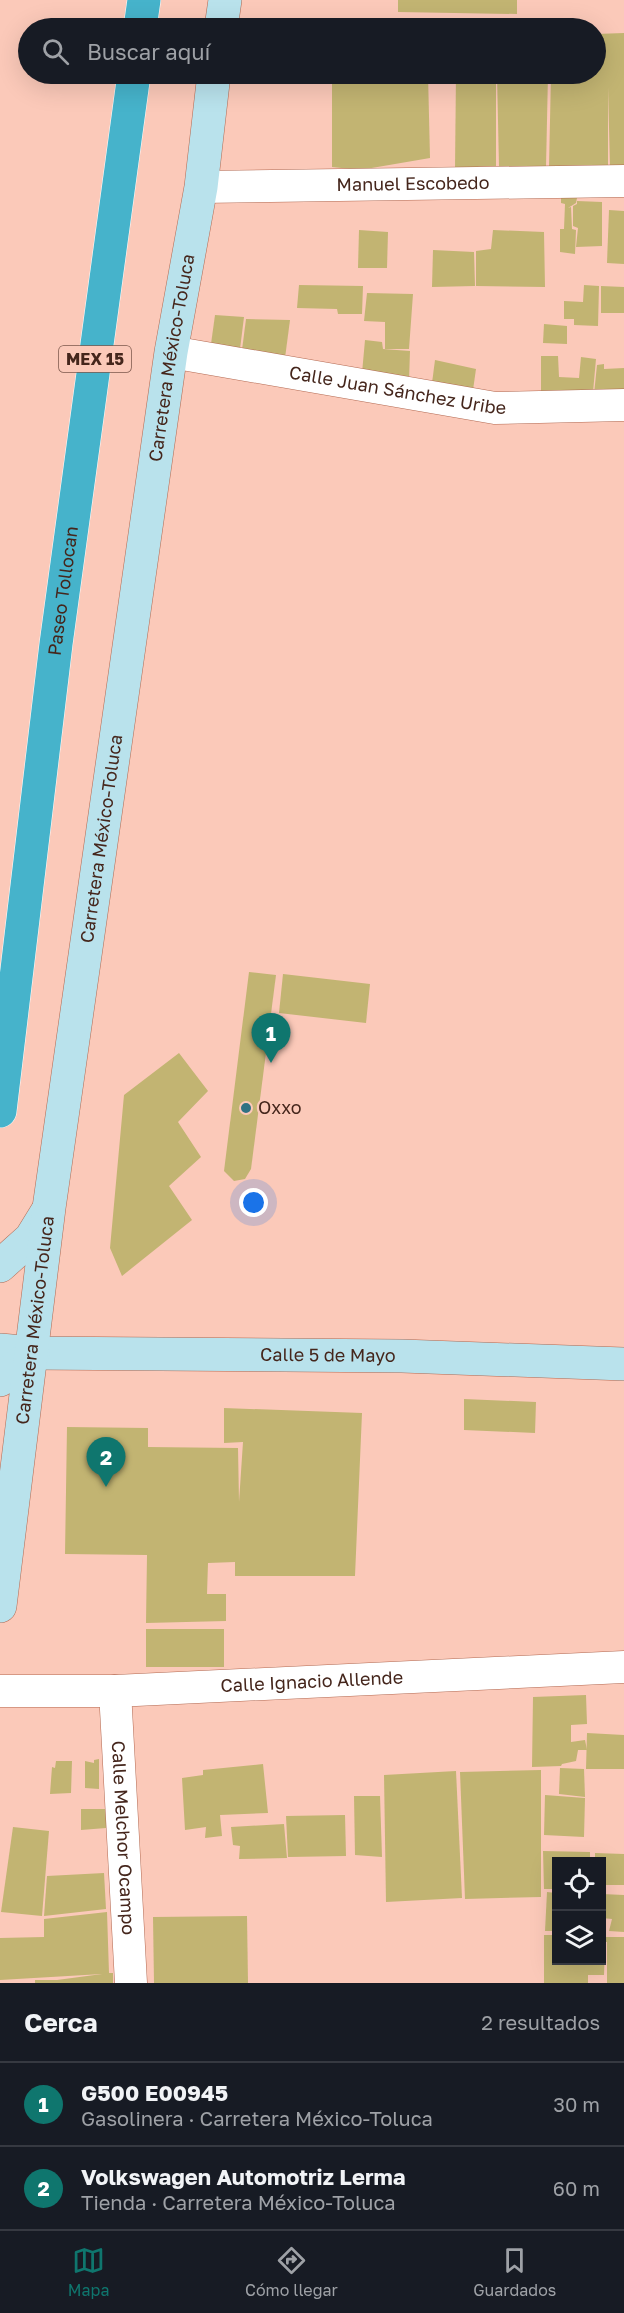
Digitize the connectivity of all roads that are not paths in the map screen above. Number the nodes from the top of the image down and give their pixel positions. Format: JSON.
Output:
{"nodes":[{"id":1,"x":144,"y":0,"type":"edge"},
{"id":2,"x":225,"y":0,"type":"edge"},
{"id":3,"x":141,"y":18,"type":"edge"},
{"id":4,"x":222,"y":18,"type":"edge"},
{"id":5,"x":133,"y":84,"type":"edge"},
{"id":6,"x":213,"y":84,"type":"edge"},
{"id":7,"x":624,"y":181,"type":"edge"},
{"id":8,"x":201,"y":187,"type":"junction"},
{"id":9,"x":171,"y":352,"type":"junction"},
{"id":10,"x":624,"y":405,"type":"edge"},
{"id":11,"x":0,"y":1111,"type":"edge"},
{"id":12,"x":49,"y":1208,"type":"junction"},
{"id":13,"x":0,"y":1266,"type":"edge"},
{"id":14,"x":0,"y":1350,"type":"edge"},
{"id":15,"x":33,"y":1353,"type":"junction"},
{"id":16,"x":624,"y":1364,"type":"edge"},
{"id":17,"x":0,"y":1380,"type":"edge"},
{"id":18,"x":7,"y":1497,"type":"edge"},
{"id":19,"x":0,"y":1606,"type":"edge"},
{"id":20,"x":624,"y":1667,"type":"edge"},
{"id":21,"x":0,"y":1691,"type":"edge"},
{"id":22,"x":115,"y":1691,"type":"junction"},
{"id":23,"x":131,"y":1983,"type":"edge"}],
"edges":[{"from":1,"to":3,"type":"highway"},
{"from":2,"to":4,"type":"main road"},
{"from":5,"to":11,"type":"highway","name":"Paseo Tollocan","number":"MEX 15"},
{"from":6,"to":8,"type":"main road","name":"Carretera México-Toluca"},
{"from":7,"to":8,"type":"street","name":"Manuel Escobedo"},
{"from":8,"to":9,"type":"main road","name":"Carretera México-Toluca"},
{"from":9,"to":10,"type":"street","name":"Calle Juan Sánchez Uribe"},
{"from":9,"to":12,"type":"main road","name":"Carretera México-Toluca"},
{"from":12,"to":13,"type":"main road"},
{"from":12,"to":15,"type":"main road","name":"Carretera México-Toluca"},
{"from":14,"to":15,"type":"main road","name":"Calle 5 de Mayo"},
{"from":15,"to":16,"type":"main road","name":"Calle 5 de Mayo"},
{"from":15,"to":17,"type":"main road"},
{"from":15,"to":18,"type":"main road","name":"Carretera México-Toluca"},
{"from":18,"to":19,"type":"main road","name":"Carretera México-Toluca"},
{"from":20,"to":22,"type":"street","name":"Calle Ignacio Allende"},
{"from":21,"to":22,"type":"street","name":"Calle Ignacio Allende"},
{"from":22,"to":23,"type":"street","name":"Calle Melchor Ocampo"}]}
